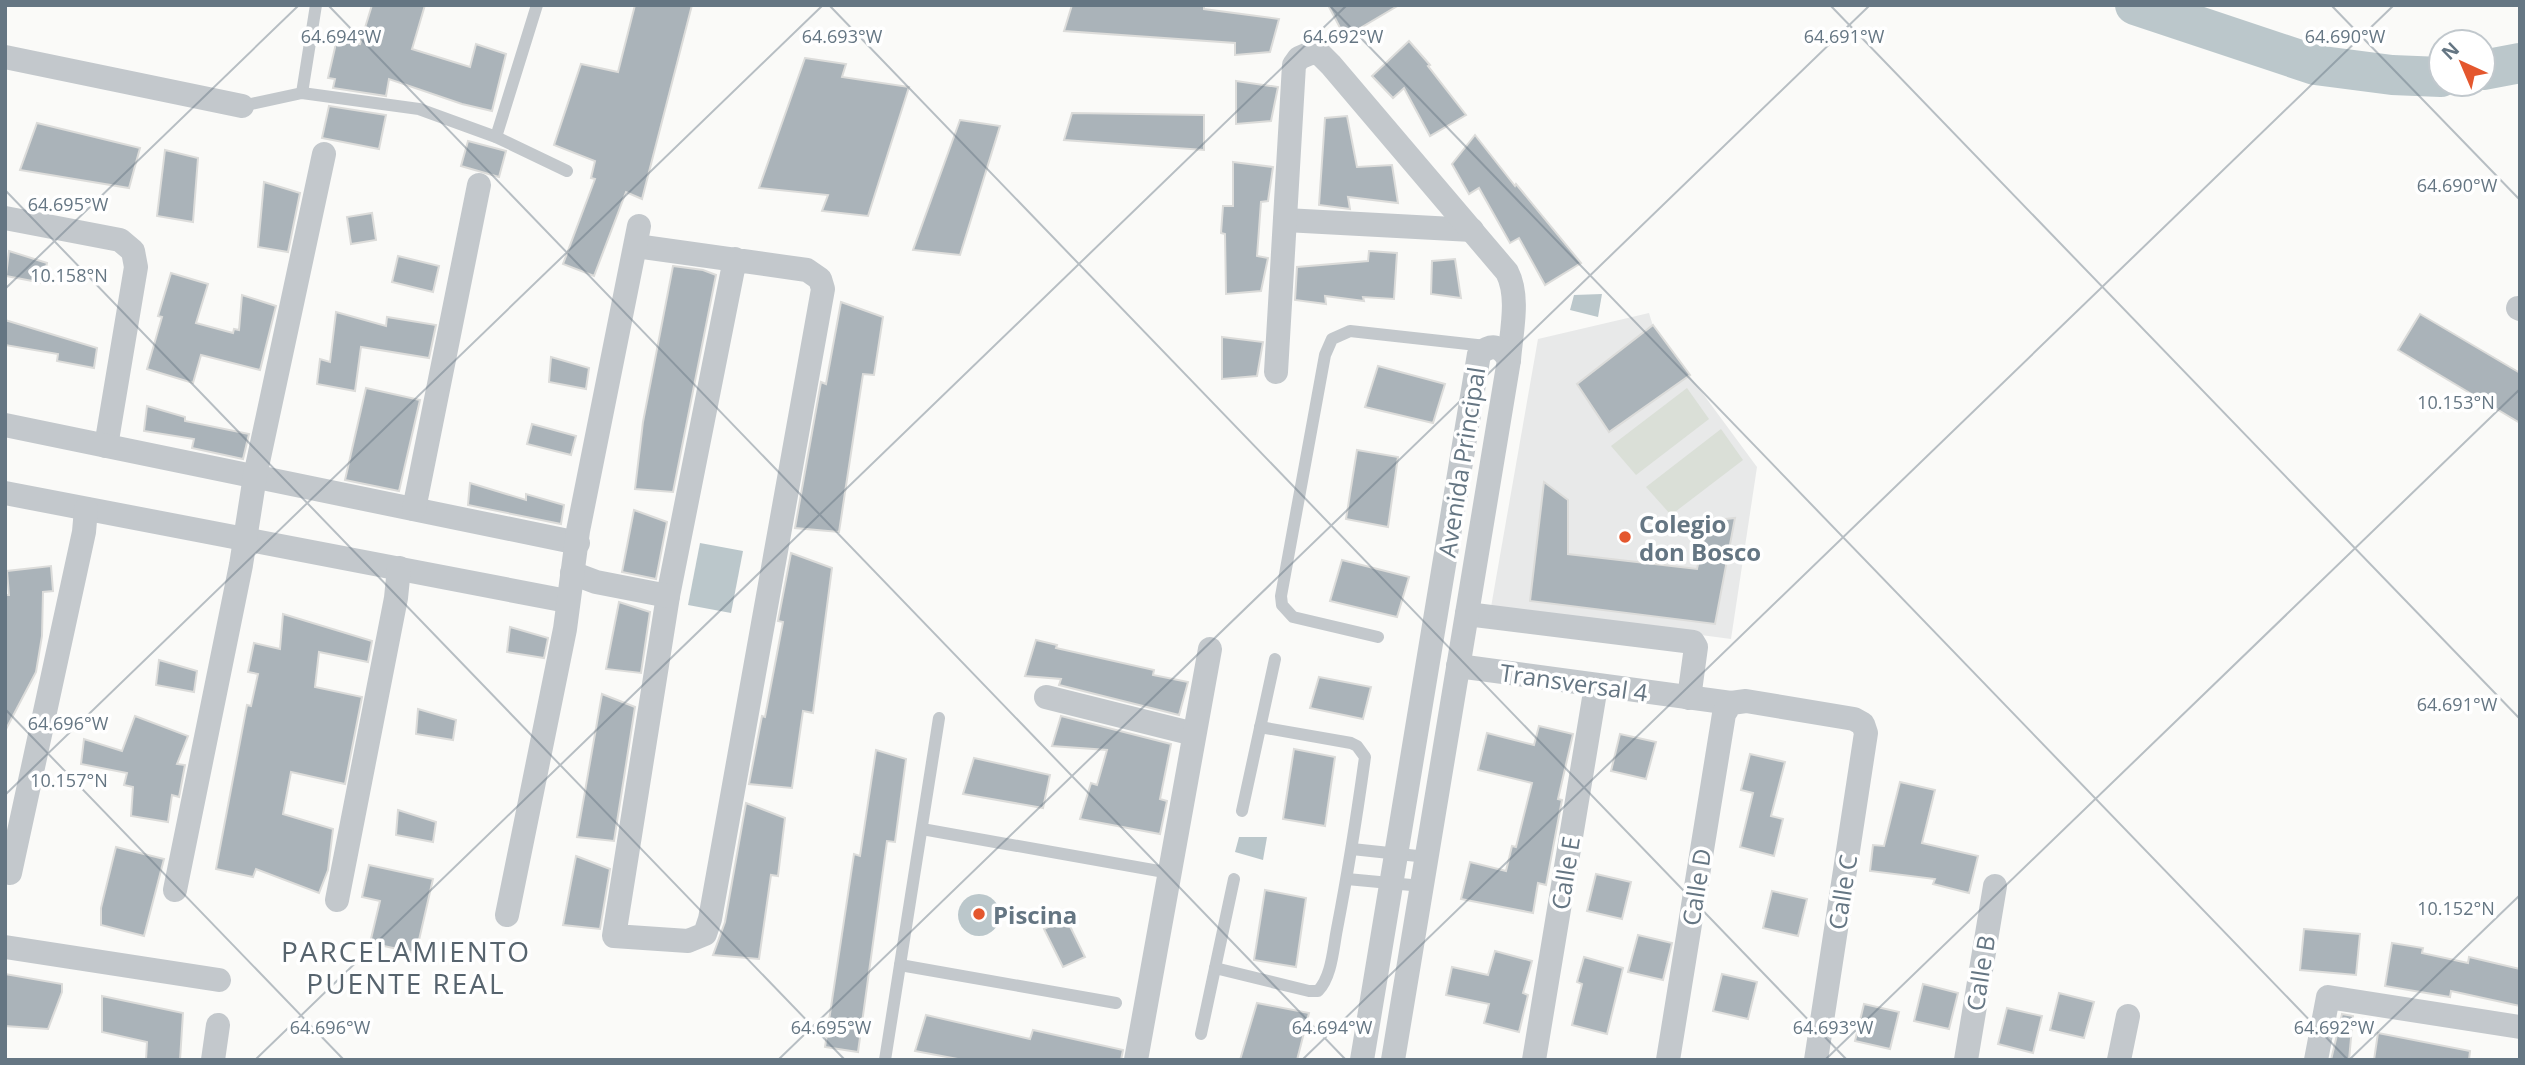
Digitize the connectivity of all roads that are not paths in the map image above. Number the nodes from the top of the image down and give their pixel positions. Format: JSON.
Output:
{"nodes":[{"id":1,"x":316,"y":5,"type":"edge"},
{"id":2,"x":537,"y":5,"type":"edge"},
{"id":3,"x":5,"y":57,"type":"edge"},
{"id":4,"x":302,"y":93,"type":"junction"},
{"id":5,"x":242,"y":106,"type":"joint"},
{"id":6,"x":496,"y":137,"type":"junction"},
{"id":7,"x":324,"y":154,"type":"dead end"},
{"id":8,"x":567,"y":171,"type":"dead end"},
{"id":9,"x":479,"y":185,"type":"dead end"},
{"id":10,"x":5,"y":218,"type":"edge"},
{"id":11,"x":1285,"y":220,"type":"junction"},
{"id":12,"x":1472,"y":230,"type":"junction"},
{"id":13,"x":735,"y":259,"type":"junction"},
{"id":14,"x":1499,"y":353,"type":"junction"},
{"id":15,"x":1276,"y":372,"type":"dead end"},
{"id":16,"x":5,"y":425,"type":"edge"},
{"id":17,"x":106,"y":446,"type":"junction"},
{"id":18,"x":255,"y":476,"type":"junction"},
{"id":19,"x":5,"y":493,"type":"edge"},
{"id":20,"x":86,"y":509,"type":"junction"},
{"id":21,"x":414,"y":509,"type":"junction"},
{"id":22,"x":244,"y":539,"type":"junction"},
{"id":23,"x":578,"y":543,"type":"junction"},
{"id":24,"x":400,"y":568,"type":"junction"},
{"id":25,"x":572,"y":573,"type":"junction"},
{"id":26,"x":668,"y":596,"type":"junction"},
{"id":27,"x":567,"y":601,"type":"junction"},
{"id":28,"x":1467,"y":614,"type":"junction"},
{"id":29,"x":1378,"y":637,"type":"dead end"},
{"id":30,"x":1210,"y":649,"type":"dead end"},
{"id":31,"x":1275,"y":659,"type":"dead end"},
{"id":32,"x":1458,"y":666,"type":"junction"},
{"id":33,"x":1596,"y":685,"type":"junction"},
{"id":34,"x":1046,"y":697,"type":"dead end"},
{"id":35,"x":1689,"y":698,"type":"junction"},
{"id":36,"x":1728,"y":709,"type":"junction"},
{"id":37,"x":939,"y":718,"type":"dead end"},
{"id":38,"x":1863,"y":724,"type":"joint"},
{"id":39,"x":1260,"y":727,"type":"junction"},
{"id":40,"x":1194,"y":734,"type":"junction"},
{"id":41,"x":1242,"y":811,"type":"dead end"},
{"id":42,"x":922,"y":829,"type":"junction"},
{"id":43,"x":1352,"y":849,"type":"junction"},
{"id":44,"x":1396,"y":853,"type":"junction"},
{"id":45,"x":1427,"y":857,"type":"junction"},
{"id":46,"x":10,"y":873,"type":"dead end"},
{"id":47,"x":1170,"y":873,"type":"junction"},
{"id":48,"x":1234,"y":879,"type":"dead end"},
{"id":49,"x":1347,"y":879,"type":"junction"},
{"id":50,"x":1391,"y":883,"type":"junction"},
{"id":51,"x":1422,"y":886,"type":"junction"},
{"id":52,"x":1995,"y":886,"type":"dead end"},
{"id":53,"x":175,"y":890,"type":"dead end"},
{"id":54,"x":337,"y":901,"type":"dead end"},
{"id":55,"x":507,"y":915,"type":"dead end"},
{"id":56,"x":5,"y":947,"type":"edge"},
{"id":57,"x":900,"y":965,"type":"junction"},
{"id":58,"x":1215,"y":968,"type":"junction"},
{"id":59,"x":219,"y":979,"type":"dead end"},
{"id":60,"x":1116,"y":1003,"type":"dead end"},
{"id":61,"x":2127,"y":1016,"type":"dead end"},
{"id":62,"x":218,"y":1025,"type":"dead end"},
{"id":63,"x":2520,"y":1027,"type":"edge"},
{"id":64,"x":1201,"y":1034,"type":"dead end"},
{"id":65,"x":213,"y":1060,"type":"edge"},
{"id":66,"x":885,"y":1060,"type":"edge"},
{"id":67,"x":1136,"y":1060,"type":"edge"},
{"id":68,"x":1362,"y":1060,"type":"edge"},
{"id":69,"x":1393,"y":1060,"type":"edge"},
{"id":70,"x":1534,"y":1060,"type":"edge"},
{"id":71,"x":1668,"y":1060,"type":"edge"},
{"id":72,"x":1816,"y":1060,"type":"edge"},
{"id":73,"x":1966,"y":1060,"type":"edge"},
{"id":74,"x":2119,"y":1060,"type":"edge"},
{"id":75,"x":2316,"y":1060,"type":"edge"}],
"edges":[{"from":1,"to":4,"type":"lane"},
{"from":2,"to":6,"type":"lane"},
{"from":3,"to":5,"type":"street"},
{"from":4,"to":5,"type":"lane"},
{"from":4,"to":6,"type":"lane"},
{"from":6,"to":8,"type":"lane"},
{"from":7,"to":18,"type":"street"},
{"from":9,"to":21,"type":"street"},
{"from":10,"to":17,"type":"street"},
{"from":11,"to":12,"type":"street"},
{"from":11,"to":12,"type":"street"},
{"from":11,"to":15,"type":"street"},
{"from":12,"to":14,"type":"street"},
{"from":13,"to":23,"type":"street"},
{"from":13,"to":26,"type":"street"},
{"from":13,"to":26,"type":"street"},
{"from":14,"to":28,"type":"street","name":"Avenida Principal"},
{"from":14,"to":29,"type":"lane"},
{"from":14,"to":44,"type":"street","name":"Avenida Principal"},
{"from":16,"to":17,"type":"street"},
{"from":17,"to":18,"type":"street"},
{"from":18,"to":21,"type":"street"},
{"from":18,"to":22,"type":"street"},
{"from":19,"to":20,"type":"street"},
{"from":20,"to":22,"type":"street"},
{"from":20,"to":46,"type":"street"},
{"from":21,"to":23,"type":"street"},
{"from":22,"to":24,"type":"street"},
{"from":22,"to":53,"type":"street"},
{"from":23,"to":25,"type":"street"},
{"from":24,"to":27,"type":"street"},
{"from":24,"to":54,"type":"street"},
{"from":25,"to":26,"type":"street"},
{"from":25,"to":27,"type":"street"},
{"from":27,"to":55,"type":"street"},
{"from":28,"to":32,"type":"street","name":"Avenida Principal"},
{"from":28,"to":35,"type":"street"},
{"from":30,"to":40,"type":"street"},
{"from":31,"to":39,"type":"lane"},
{"from":32,"to":33,"type":"street","name":"Transversal 4"},
{"from":32,"to":45,"type":"street","name":"Avenida Principal"},
{"from":33,"to":35,"type":"street","name":"Transversal 4"},
{"from":33,"to":70,"type":"street","name":"Calle E"},
{"from":34,"to":40,"type":"street"},
{"from":35,"to":36,"type":"street","name":"Transversal 4"},
{"from":36,"to":38,"type":"street","name":"Transversal 4"},
{"from":36,"to":71,"type":"street","name":"Calle D"},
{"from":37,"to":42,"type":"lane"},
{"from":38,"to":72,"type":"street","name":"Calle C"},
{"from":39,"to":41,"type":"lane"},
{"from":39,"to":43,"type":"lane"},
{"from":40,"to":47,"type":"street"},
{"from":42,"to":47,"type":"lane"},
{"from":42,"to":57,"type":"lane"},
{"from":43,"to":44,"type":"lane"},
{"from":43,"to":49,"type":"lane"},
{"from":44,"to":45,"type":"lane"},
{"from":44,"to":50,"type":"street","name":"Avenida Principal"},
{"from":45,"to":51,"type":"street","name":"Avenida Principal"},
{"from":47,"to":67,"type":"street"},
{"from":48,"to":58,"type":"lane"},
{"from":49,"to":50,"type":"lane"},
{"from":49,"to":58,"type":"lane"},
{"from":50,"to":51,"type":"lane"},
{"from":50,"to":68,"type":"street","name":"Avenida Principal"},
{"from":51,"to":69,"type":"street","name":"Avenida Principal"},
{"from":52,"to":73,"type":"street","name":"Calle B"},
{"from":56,"to":59,"type":"street"},
{"from":57,"to":60,"type":"lane"},
{"from":57,"to":66,"type":"lane"},
{"from":58,"to":64,"type":"lane"},
{"from":61,"to":74,"type":"street"},
{"from":62,"to":65,"type":"street"},
{"from":63,"to":75,"type":"street"}]}
